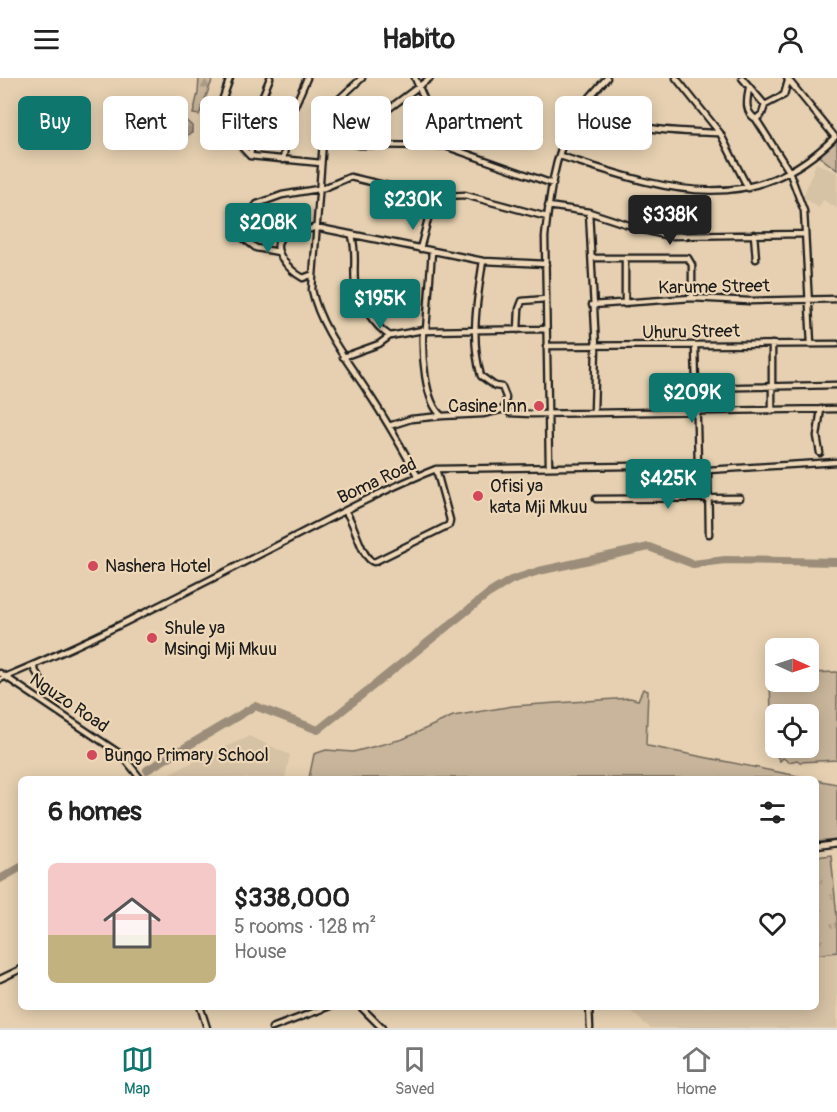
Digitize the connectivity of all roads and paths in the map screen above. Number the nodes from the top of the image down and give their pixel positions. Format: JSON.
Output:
{"nodes":[{"id":1,"x":230,"y":78,"type":"edge"},
{"id":2,"x":270,"y":78,"type":"edge"},
{"id":3,"x":297,"y":78,"type":"edge"},
{"id":4,"x":362,"y":78,"type":"edge"},
{"id":5,"x":415,"y":78,"type":"edge"},
{"id":6,"x":430,"y":78,"type":"edge"},
{"id":7,"x":606,"y":78,"type":"edge"},
{"id":8,"x":676,"y":78,"type":"edge"},
{"id":9,"x":742,"y":78,"type":"edge"},
{"id":10,"x":788,"y":79,"type":"edge"},
{"id":11,"x":306,"y":80,"type":"edge"},
{"id":12,"x":749,"y":88,"type":"junction"},
{"id":13,"x":418,"y":89,"type":"junction"},
{"id":14,"x":342,"y":96,"type":"edge"},
{"id":15,"x":421,"y":96,"type":"edge"},
{"id":16,"x":591,"y":96,"type":"edge"},
{"id":17,"x":765,"y":105,"type":"junction"},
{"id":18,"x":391,"y":108,"type":"edge"},
{"id":19,"x":756,"y":119,"type":"junction"},
{"id":20,"x":652,"y":129,"type":"edge"},
{"id":21,"x":720,"y":133,"type":"junction"},
{"id":22,"x":836,"y":136,"type":"edge"},
{"id":23,"x":322,"y":150,"type":"edge"},
{"id":24,"x":454,"y":150,"type":"edge"},
{"id":25,"x":562,"y":150,"type":"edge"},
{"id":26,"x":250,"y":156,"type":"junction"},
{"id":27,"x":560,"y":156,"type":"junction"},
{"id":28,"x":283,"y":160,"type":"junction"},
{"id":29,"x":321,"y":163,"type":"junction"},
{"id":30,"x":789,"y":171,"type":"junction"},
{"id":31,"x":553,"y":184,"type":"junction"},
{"id":32,"x":748,"y":188,"type":"junction"},
{"id":33,"x":317,"y":189,"type":"junction"},
{"id":34,"x":548,"y":206,"type":"junction"},
{"id":35,"x":589,"y":212,"type":"junction"},
{"id":36,"x":547,"y":217,"type":"junction"},
{"id":37,"x":428,"y":219,"type":"dead end"},
{"id":38,"x":315,"y":227,"type":"junction"},
{"id":39,"x":754,"y":234,"type":"junction"},
{"id":40,"x":805,"y":234,"type":"junction"},
{"id":41,"x":352,"y":236,"type":"junction"},
{"id":42,"x":420,"y":249,"type":"junction"},
{"id":43,"x":432,"y":251,"type":"junction"},
{"id":44,"x":279,"y":252,"type":"junction"},
{"id":45,"x":592,"y":258,"type":"junction"},
{"id":46,"x":625,"y":258,"type":"junction"},
{"id":47,"x":756,"y":259,"type":"dead end"},
{"id":48,"x":483,"y":261,"type":"junction"},
{"id":49,"x":546,"y":264,"type":"junction"},
{"id":50,"x":311,"y":275,"type":"junction"},
{"id":51,"x":546,"y":298,"type":"junction"},
{"id":52,"x":692,"y":298,"type":"junction"},
{"id":53,"x":837,"y":299,"type":"edge"},
{"id":54,"x":808,"y":300,"type":"junction"},
{"id":55,"x":625,"y":304,"type":"junction"},
{"id":56,"x":592,"y":305,"type":"junction"},
{"id":57,"x":546,"y":329,"type":"junction"},
{"id":58,"x":424,"y":330,"type":"junction"},
{"id":59,"x":474,"y":330,"type":"junction"},
{"id":60,"x":518,"y":330,"type":"junction"},
{"id":61,"x":390,"y":336,"type":"junction"},
{"id":62,"x":772,"y":344,"type":"junction"},
{"id":63,"x":811,"y":344,"type":"junction"},
{"id":64,"x":837,"y":344,"type":"edge"},
{"id":65,"x":546,"y":346,"type":"junction"},
{"id":66,"x":696,"y":346,"type":"junction"},
{"id":67,"x":596,"y":347,"type":"junction"},
{"id":68,"x":344,"y":357,"type":"junction"},
{"id":69,"x":771,"y":386,"type":"junction"},
{"id":70,"x":837,"y":386,"type":"edge"},
{"id":71,"x":695,"y":388,"type":"junction"},
{"id":72,"x":433,"y":405,"type":"junction"},
{"id":73,"x":505,"y":409,"type":"junction"},
{"id":74,"x":821,"y":409,"type":"junction"},
{"id":75,"x":837,"y":409,"type":"edge"},
{"id":76,"x":594,"y":411,"type":"junction"},
{"id":77,"x":772,"y":411,"type":"junction"},
{"id":78,"x":697,"y":412,"type":"junction"},
{"id":79,"x":547,"y":413,"type":"junction"},
{"id":80,"x":442,"y":416,"type":"junction"},
{"id":81,"x":428,"y":417,"type":"junction"},
{"id":82,"x":389,"y":426,"type":"junction"},
{"id":83,"x":820,"y":453,"type":"dead end"},
{"id":84,"x":837,"y":462,"type":"edge"},
{"id":85,"x":698,"y":465,"type":"junction"},
{"id":86,"x":549,"y":466,"type":"junction"},
{"id":87,"x":436,"y":469,"type":"junction"},
{"id":88,"x":708,"y":470,"type":"junction"},
{"id":89,"x":417,"y":475,"type":"junction"},
{"id":90,"x":709,"y":498,"type":"junction"},
{"id":91,"x":740,"y":498,"type":"dead end"},
{"id":92,"x":596,"y":500,"type":"dead end"},
{"id":93,"x":345,"y":511,"type":"junction"},
{"id":94,"x":709,"y":534,"type":"dead end"},
{"id":95,"x":33,"y":666,"type":"junction"},
{"id":96,"x":0,"y":673,"type":"edge"},
{"id":97,"x":3,"y":678,"type":"edge"},
{"id":98,"x":42,"y":682,"type":"dead end"},
{"id":99,"x":139,"y":776,"type":"edge"},
{"id":100,"x":837,"y":843,"type":"edge"},
{"id":101,"x":819,"y":846,"type":"edge"},
{"id":102,"x":18,"y":971,"type":"edge"},
{"id":103,"x":0,"y":980,"type":"edge"},
{"id":104,"x":201,"y":1010,"type":"edge"},
{"id":105,"x":319,"y":1010,"type":"edge"},
{"id":106,"x":364,"y":1010,"type":"edge"},
{"id":107,"x":590,"y":1010,"type":"edge"},
{"id":108,"x":207,"y":1028,"type":"edge"},
{"id":109,"x":272,"y":1028,"type":"edge"},
{"id":110,"x":382,"y":1028,"type":"edge"},
{"id":111,"x":590,"y":1028,"type":"edge"}],
"edges":[{"from":1,"to":26,"type":"street"},
{"from":2,"to":26,"type":"street"},
{"from":3,"to":11,"type":"street"},
{"from":4,"to":14,"type":"street"},
{"from":5,"to":13,"type":"street"},
{"from":6,"to":13,"type":"street"},
{"from":7,"to":16,"type":"street"},
{"from":8,"to":21,"type":"street"},
{"from":9,"to":12,"type":"street"},
{"from":10,"to":17,"type":"street"},
{"from":10,"to":22,"type":"street"},
{"from":11,"to":28,"type":"street"},
{"from":12,"to":17,"type":"street"},
{"from":12,"to":19,"type":"street"},
{"from":13,"to":15,"type":"street"},
{"from":13,"to":18,"type":"street"},
{"from":17,"to":19,"type":"street"},
{"from":19,"to":30,"type":"street"},
{"from":20,"to":21,"type":"street"},
{"from":21,"to":32,"type":"street"},
{"from":22,"to":30,"type":"street"},
{"from":23,"to":29,"type":"street"},
{"from":24,"to":31,"type":"street"},
{"from":25,"to":27,"type":"street"},
{"from":26,"to":28,"type":"street"},
{"from":27,"to":31,"type":"street"},
{"from":27,"to":32,"type":"street"},
{"from":28,"to":29,"type":"street"},
{"from":29,"to":33,"type":"street"},
{"from":30,"to":32,"type":"street"},
{"from":30,"to":40,"type":"street"},
{"from":31,"to":34,"type":"street"},
{"from":33,"to":36,"type":"street"},
{"from":33,"to":38,"type":"street"},
{"from":33,"to":44,"type":"street"},
{"from":34,"to":35,"type":"street"},
{"from":34,"to":36,"type":"street"},
{"from":35,"to":39,"type":"street"},
{"from":35,"to":45,"type":"street"},
{"from":36,"to":49,"type":"street"},
{"from":37,"to":42,"type":"street"},
{"from":38,"to":41,"type":"street"},
{"from":38,"to":44,"type":"street"},
{"from":38,"to":50,"type":"street"},
{"from":39,"to":40,"type":"street"},
{"from":39,"to":47,"type":"street"},
{"from":40,"to":54,"type":"street"},
{"from":41,"to":42,"type":"street"},
{"from":41,"to":61,"type":"street"},
{"from":42,"to":43,"type":"street"},
{"from":43,"to":48,"type":"street"},
{"from":43,"to":58,"type":"street"},
{"from":44,"to":50,"type":"street"},
{"from":45,"to":46,"type":"street"},
{"from":45,"to":56,"type":"street"},
{"from":46,"to":52,"type":"street"},
{"from":46,"to":55,"type":"street"},
{"from":48,"to":49,"type":"street"},
{"from":48,"to":59,"type":"street"},
{"from":49,"to":51,"type":"street"},
{"from":50,"to":68,"type":"street"},
{"from":51,"to":57,"type":"street"},
{"from":51,"to":60,"type":"street"},
{"from":52,"to":54,"type":"street","name":"Karume Street"},
{"from":52,"to":55,"type":"street","name":"Karume Street"},
{"from":53,"to":54,"type":"street","name":"Karume Street"},
{"from":54,"to":63,"type":"street"},
{"from":55,"to":56,"type":"street","name":"Karume Street"},
{"from":56,"to":67,"type":"street"},
{"from":57,"to":60,"type":"street"},
{"from":57,"to":65,"type":"street"},
{"from":58,"to":59,"type":"street"},
{"from":58,"to":61,"type":"street"},
{"from":58,"to":72,"type":"street"},
{"from":59,"to":60,"type":"street"},
{"from":59,"to":73,"type":"street"},
{"from":61,"to":68,"type":"street"},
{"from":62,"to":63,"type":"street","name":"Uhuru Street"},
{"from":62,"to":66,"type":"street","name":"Uhuru Street"},
{"from":62,"to":69,"type":"street"},
{"from":63,"to":64,"type":"street","name":"Uhuru Street"},
{"from":65,"to":67,"type":"street","name":"Uhuru Street"},
{"from":65,"to":79,"type":"street"},
{"from":66,"to":67,"type":"street","name":"Uhuru Street"},
{"from":66,"to":71,"type":"street"},
{"from":67,"to":76,"type":"street"},
{"from":68,"to":82,"type":"street"},
{"from":69,"to":70,"type":"street"},
{"from":69,"to":71,"type":"street"},
{"from":69,"to":77,"type":"street"},
{"from":71,"to":78,"type":"street"},
{"from":72,"to":80,"type":"street"},
{"from":72,"to":81,"type":"street"},
{"from":73,"to":79,"type":"street"},
{"from":73,"to":80,"type":"street"},
{"from":74,"to":75,"type":"street"},
{"from":74,"to":77,"type":"street"},
{"from":74,"to":83,"type":"street"},
{"from":76,"to":78,"type":"street"},
{"from":76,"to":79,"type":"street"},
{"from":77,"to":78,"type":"street"},
{"from":78,"to":85,"type":"street"},
{"from":79,"to":86,"type":"street"},
{"from":80,"to":81,"type":"street"},
{"from":81,"to":82,"type":"street"},
{"from":82,"to":89,"type":"street"},
{"from":84,"to":88,"type":"street"},
{"from":85,"to":86,"type":"street","name":"Boma Road"},
{"from":85,"to":88,"type":"street","name":"Boma Road"},
{"from":86,"to":87,"type":"street","name":"Boma Road"},
{"from":87,"to":89,"type":"street","name":"Boma Road"},
{"from":87,"to":93,"type":"street"},
{"from":88,"to":90,"type":"street"},
{"from":89,"to":93,"type":"street","name":"Boma Road"},
{"from":90,"to":91,"type":"street"},
{"from":90,"to":92,"type":"street"},
{"from":90,"to":94,"type":"street"},
{"from":93,"to":95,"type":"street","name":"Boma Road"},
{"from":95,"to":97,"type":"street","name":"Boma Road"},
{"from":95,"to":98,"type":"street"},
{"from":96,"to":97,"type":"street","name":"Nguzo Road"},
{"from":97,"to":99,"type":"street","name":"Nguzo Road"},
{"from":100,"to":101,"type":"street"},
{"from":102,"to":103,"type":"street"},
{"from":104,"to":108,"type":"street"},
{"from":105,"to":109,"type":"street"},
{"from":106,"to":110,"type":"street"},
{"from":107,"to":111,"type":"street"}]}
